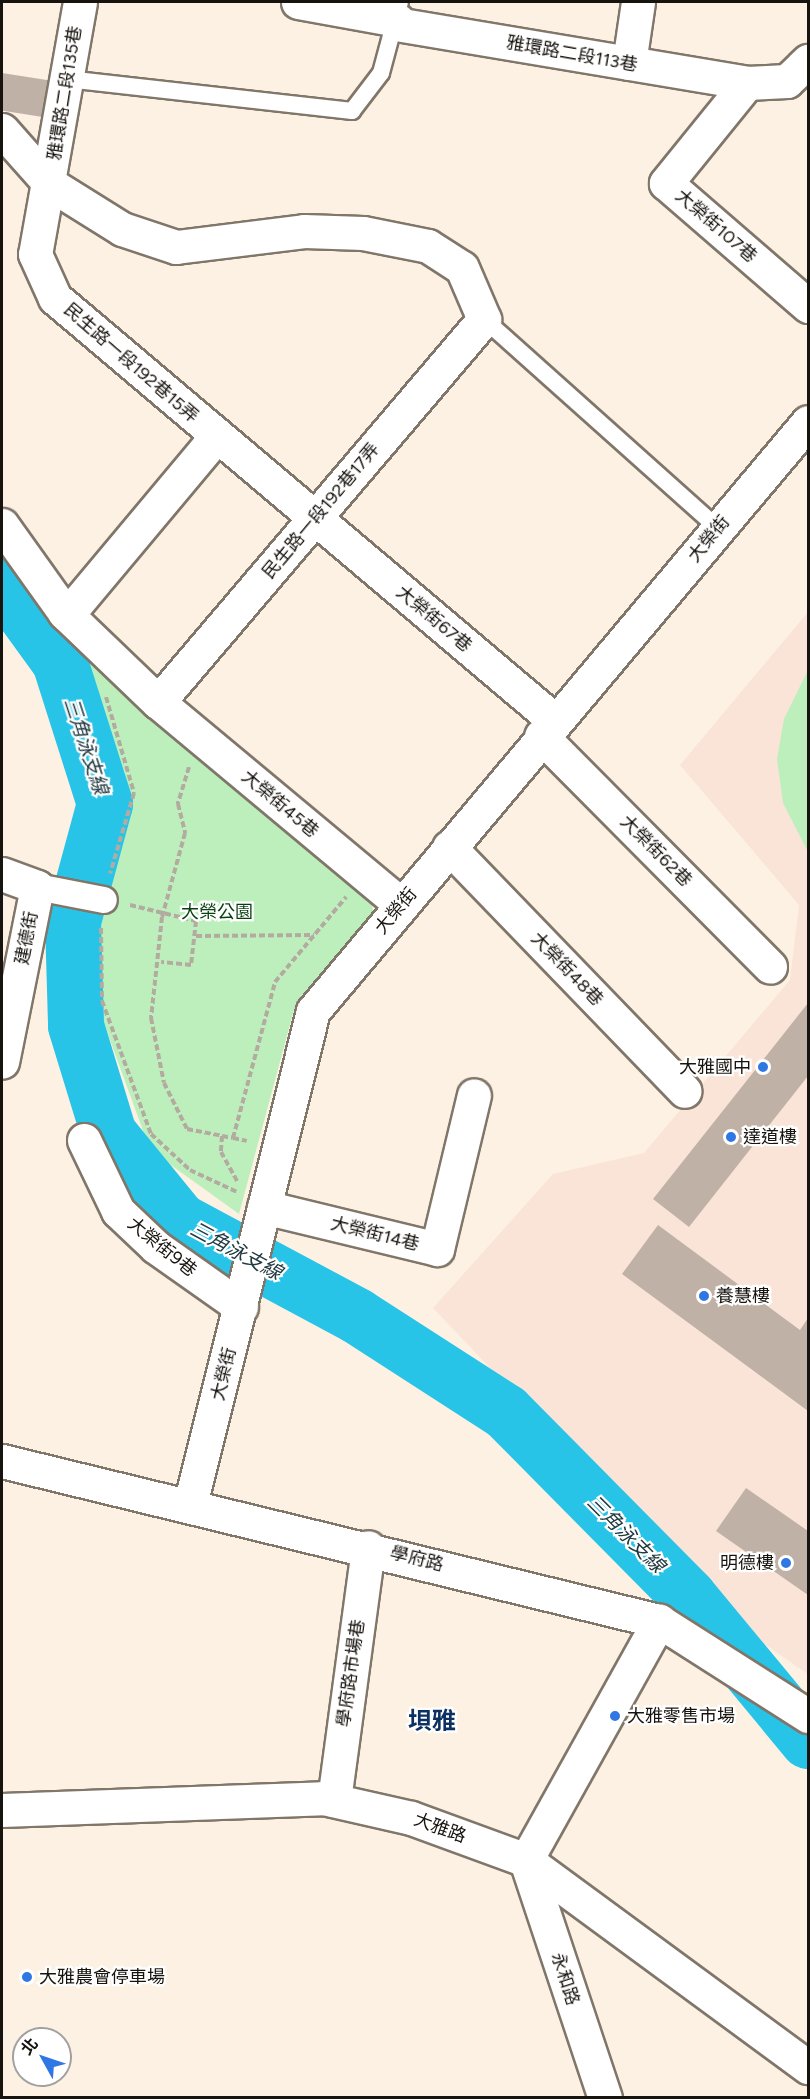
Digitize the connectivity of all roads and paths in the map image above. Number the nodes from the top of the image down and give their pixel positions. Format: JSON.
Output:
{"nodes":[{"id":1,"x":80,"y":2,"type":"edge"},
{"id":2,"x":298,"y":2,"type":"edge"},
{"id":3,"x":638,"y":2,"type":"edge"},
{"id":4,"x":398,"y":15,"type":"edge"},
{"id":5,"x":808,"y":61,"type":"edge"},
{"id":6,"x":629,"y":63,"type":"junction"},
{"id":7,"x":67,"y":79,"type":"junction"},
{"id":8,"x":747,"y":83,"type":"junction"},
{"id":9,"x":4,"y":140,"type":"edge"},
{"id":10,"x":50,"y":184,"type":"junction"},
{"id":11,"x":808,"y":306,"type":"edge"},
{"id":12,"x":484,"y":319,"type":"junction"},
{"id":13,"x":808,"y":422,"type":"edge"},
{"id":14,"x":216,"y":437,"type":"junction"},
{"id":15,"x":315,"y":518,"type":"junction"},
{"id":16,"x":2,"y":525,"type":"edge"},
{"id":17,"x":718,"y":528,"type":"junction"},
{"id":18,"x":67,"y":615,"type":"junction"},
{"id":19,"x":104,"y":692,"type":"dead end"},
{"id":20,"x":158,"y":702,"type":"junction"},
{"id":21,"x":184,"y":724,"type":"junction"},
{"id":22,"x":548,"y":728,"type":"junction"},
{"id":23,"x":189,"y":766,"type":"junction"},
{"id":24,"x":197,"y":769,"type":"dead end"},
{"id":25,"x":449,"y":848,"type":"junction"},
{"id":26,"x":2,"y":873,"type":"edge"},
{"id":27,"x":341,"y":886,"type":"dead end"},
{"id":28,"x":37,"y":887,"type":"junction"},
{"id":29,"x":104,"y":900,"type":"junction"},
{"id":30,"x":402,"y":905,"type":"junction"},
{"id":31,"x":164,"y":912,"type":"junction"},
{"id":32,"x":314,"y":935,"type":"junction"},
{"id":33,"x":196,"y":936,"type":"junction"},
{"id":34,"x":161,"y":962,"type":"junction"},
{"id":35,"x":770,"y":966,"type":"dead end"},
{"id":36,"x":2,"y":1062,"type":"edge"},
{"id":37,"x":685,"y":1091,"type":"dead end"},
{"id":38,"x":474,"y":1095,"type":"dead end"},
{"id":39,"x":222,"y":1136,"type":"junction"},
{"id":40,"x":84,"y":1140,"type":"dead end"},
{"id":41,"x":262,"y":1214,"type":"junction"},
{"id":42,"x":242,"y":1300,"type":"junction"},
{"id":43,"x":2,"y":1461,"type":"edge"},
{"id":44,"x":190,"y":1505,"type":"junction"},
{"id":45,"x":368,"y":1547,"type":"junction"},
{"id":46,"x":658,"y":1621,"type":"junction"},
{"id":47,"x":808,"y":1716,"type":"edge"},
{"id":48,"x":334,"y":1800,"type":"junction"},
{"id":49,"x":2,"y":1810,"type":"edge"},
{"id":50,"x":526,"y":1860,"type":"junction"},
{"id":51,"x":808,"y":2067,"type":"edge"},
{"id":52,"x":605,"y":2097,"type":"edge"}],
"edges":[{"from":1,"to":7,"type":"street","name":"雅環路二段135巷"},
{"from":2,"to":4,"type":"street","name":"雅環路二段113巷"},
{"from":3,"to":6,"type":"street"},
{"from":4,"to":6,"type":"street","name":"雅環路二段113巷"},
{"from":4,"to":7,"type":"lane"},
{"from":5,"to":8,"type":"street","name":"雅環路二段113巷"},
{"from":6,"to":8,"type":"street","name":"雅環路二段113巷"},
{"from":7,"to":10,"type":"street","name":"雅環路二段135巷"},
{"from":8,"to":11,"type":"street","name":"大榮街107巷"},
{"from":9,"to":10,"type":"street"},
{"from":10,"to":12,"type":"street"},
{"from":10,"to":14,"type":"street","name":"民生路一段192巷15弄"},
{"from":12,"to":15,"type":"street","name":"民生路一段192巷17弄"},
{"from":12,"to":17,"type":"lane"},
{"from":13,"to":17,"type":"street","name":"大榮街"},
{"from":14,"to":15,"type":"street","name":"民生路一段192巷15弄"},
{"from":14,"to":18,"type":"street","name":"民生路一段192巷15弄"},
{"from":15,"to":20,"type":"street","name":"民生路一段192巷17弄"},
{"from":15,"to":22,"type":"street","name":"大榮街67巷"},
{"from":16,"to":18,"type":"street","name":"大榮街45巷"},
{"from":17,"to":22,"type":"street","name":"大榮街"},
{"from":18,"to":20,"type":"street","name":"大榮街45巷"},
{"from":19,"to":29,"type":"path"},
{"from":20,"to":21,"type":"street","name":"大榮街45巷"},
{"from":21,"to":23,"type":"path"},
{"from":21,"to":30,"type":"street","name":"大榮街45巷"},
{"from":22,"to":25,"type":"street","name":"大榮街"},
{"from":22,"to":35,"type":"street","name":"大榮街62巷"},
{"from":23,"to":24,"type":"path"},
{"from":23,"to":31,"type":"path"},
{"from":25,"to":30,"type":"street","name":"大榮街"},
{"from":25,"to":37,"type":"street","name":"大榮街48巷"},
{"from":26,"to":28,"type":"street","name":"建德街"},
{"from":27,"to":32,"type":"path"},
{"from":28,"to":29,"type":"street"},
{"from":28,"to":36,"type":"street","name":"建德街"},
{"from":29,"to":31,"type":"path"},
{"from":29,"to":39,"type":"path"},
{"from":30,"to":41,"type":"street","name":"大榮街"},
{"from":31,"to":33,"type":"path"},
{"from":31,"to":34,"type":"path"},
{"from":32,"to":33,"type":"path"},
{"from":32,"to":39,"type":"path"},
{"from":33,"to":34,"type":"path"},
{"from":34,"to":39,"type":"path"},
{"from":38,"to":41,"type":"street","name":"大榮街14巷"},
{"from":40,"to":42,"type":"street","name":"大榮街9巷"},
{"from":41,"to":42,"type":"street","name":"大榮街"},
{"from":42,"to":44,"type":"street","name":"大榮街"},
{"from":43,"to":44,"type":"street","name":"學府路"},
{"from":44,"to":45,"type":"street","name":"學府路"},
{"from":45,"to":46,"type":"street","name":"學府路"},
{"from":45,"to":48,"type":"street","name":"學府路市場巷"},
{"from":46,"to":47,"type":"street","name":"學府路"},
{"from":46,"to":50,"type":"street"},
{"from":48,"to":49,"type":"street","name":"大雅路"},
{"from":48,"to":50,"type":"street","name":"大雅路"},
{"from":50,"to":51,"type":"street","name":"大雅路"},
{"from":50,"to":52,"type":"street","name":"永和路"}]}
